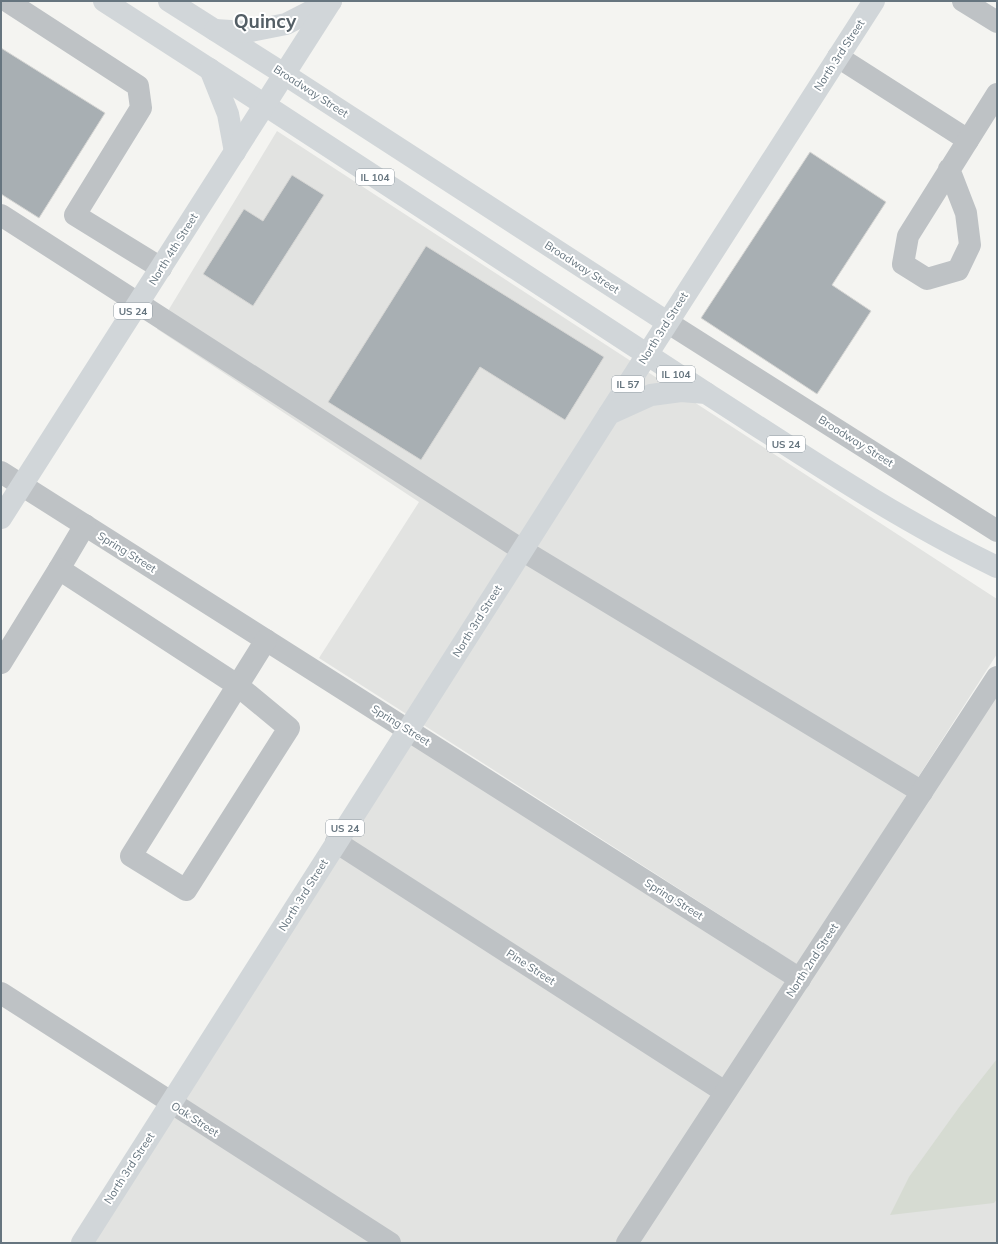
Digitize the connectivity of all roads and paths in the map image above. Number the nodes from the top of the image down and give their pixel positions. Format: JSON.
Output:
{"nodes":[{"id":1,"x":7,"y":1,"type":"edge"},
{"id":2,"x":104,"y":1,"type":"edge"},
{"id":3,"x":169,"y":1,"type":"edge"},
{"id":4,"x":331,"y":1,"type":"edge"},
{"id":5,"x":874,"y":1,"type":"edge"},
{"id":6,"x":963,"y":1,"type":"edge"},
{"id":7,"x":997,"y":22,"type":"edge"},
{"id":8,"x":215,"y":30,"type":"junction"},
{"id":9,"x":838,"y":57,"type":"junction"},
{"id":10,"x":210,"y":69,"type":"junction"},
{"id":11,"x":284,"y":74,"type":"junction"},
{"id":12,"x":997,"y":94,"type":"edge"},
{"id":13,"x":265,"y":104,"type":"junction"},
{"id":14,"x":968,"y":140,"type":"junction"},
{"id":15,"x":235,"y":152,"type":"junction"},
{"id":16,"x":949,"y":169,"type":"dead end"},
{"id":17,"x":1,"y":215,"type":"edge"},
{"id":18,"x":161,"y":268,"type":"junction"},
{"id":19,"x":139,"y":303,"type":"junction"},
{"id":20,"x":667,"y":322,"type":"junction"},
{"id":21,"x":646,"y":355,"type":"junction"},
{"id":22,"x":706,"y":393,"type":"junction"},
{"id":23,"x":609,"y":414,"type":"junction"},
{"id":24,"x":1,"y":472,"type":"edge"},
{"id":25,"x":22,"y":485,"type":"junction"},
{"id":26,"x":1,"y":518,"type":"edge"},
{"id":27,"x":85,"y":525,"type":"junction"},
{"id":28,"x":997,"y":531,"type":"edge"},
{"id":29,"x":522,"y":550,"type":"junction"},
{"id":30,"x":997,"y":567,"type":"edge"},
{"id":31,"x":59,"y":569,"type":"junction"},
{"id":32,"x":266,"y":640,"type":"junction"},
{"id":33,"x":1,"y":663,"type":"edge"},
{"id":34,"x":997,"y":677,"type":"edge"},
{"id":35,"x":237,"y":685,"type":"junction"},
{"id":36,"x":408,"y":730,"type":"junction"},
{"id":37,"x":922,"y":792,"type":"junction"},
{"id":38,"x":336,"y":842,"type":"junction"},
{"id":39,"x":800,"y":979,"type":"junction"},
{"id":40,"x":1,"y":993,"type":"edge"},
{"id":41,"x":725,"y":1092,"type":"junction"},
{"id":42,"x":171,"y":1103,"type":"junction"},
{"id":43,"x":82,"y":1243,"type":"edge"},
{"id":44,"x":390,"y":1243,"type":"edge"},
{"id":45,"x":627,"y":1243,"type":"edge"}],
"edges":[{"from":1,"to":18,"type":"street"},
{"from":2,"to":10,"type":"main road","number":"IL 104"},
{"from":3,"to":8,"type":"main road","name":"Broadway Street"},
{"from":4,"to":8,"type":"main road"},
{"from":4,"to":11,"type":"main road","name":"North 4th Street","number":"US 24"},
{"from":5,"to":9,"type":"main road","name":"North 3rd Street"},
{"from":6,"to":7,"type":"street"},
{"from":8,"to":11,"type":"main road","name":"Broadway Street"},
{"from":9,"to":14,"type":"street"},
{"from":9,"to":20,"type":"main road","name":"North 3rd Street"},
{"from":10,"to":13,"type":"main road","number":"IL 104"},
{"from":10,"to":15,"type":"main road"},
{"from":11,"to":13,"type":"main road","name":"North 4th Street","number":"US 24"},
{"from":11,"to":20,"type":"main road","name":"Broadway Street"},
{"from":12,"to":14,"type":"street"},
{"from":13,"to":15,"type":"main road","name":"North 4th Street","number":"US 24"},
{"from":13,"to":21,"type":"main road","number":"IL 104"},
{"from":14,"to":16,"type":"street"},
{"from":15,"to":18,"type":"main road","name":"North 4th Street","number":"US 24"},
{"from":17,"to":19,"type":"street"},
{"from":18,"to":19,"type":"main road","name":"North 4th Street","number":"US 24"},
{"from":19,"to":25,"type":"main road","name":"North 4th Street","number":"US 24"},
{"from":19,"to":29,"type":"street"},
{"from":20,"to":21,"type":"main road","name":"North 3rd Street"},
{"from":20,"to":28,"type":"street","name":"Broadway Street"},
{"from":21,"to":22,"type":"main road","number":"IL 104"},
{"from":21,"to":23,"type":"main road","name":"North 3rd Street","number":"IL 57"},
{"from":22,"to":23,"type":"main road"},
{"from":22,"to":30,"type":"main road","number":"US 24"},
{"from":23,"to":29,"type":"main road","name":"North 3rd Street","number":"US 24"},
{"from":24,"to":25,"type":"street","name":"Spring Street"},
{"from":25,"to":26,"type":"main road","name":"North 4th Street","number":"US 24"},
{"from":25,"to":27,"type":"street","name":"Spring Street"},
{"from":27,"to":31,"type":"street"},
{"from":27,"to":32,"type":"street","name":"Spring Street"},
{"from":29,"to":36,"type":"main road","name":"North 3rd Street","number":"US 24"},
{"from":29,"to":37,"type":"street"},
{"from":31,"to":33,"type":"street"},
{"from":31,"to":35,"type":"street"},
{"from":32,"to":35,"type":"street"},
{"from":32,"to":36,"type":"street","name":"Spring Street"},
{"from":34,"to":37,"type":"street","name":"North 2nd Street"},
{"from":35,"to":35,"type":"street"},
{"from":36,"to":38,"type":"main road","name":"North 3rd Street","number":"US 24"},
{"from":36,"to":39,"type":"street","name":"Spring Street"},
{"from":37,"to":39,"type":"street","name":"North 2nd Street"},
{"from":38,"to":41,"type":"street","name":"Pine Street"},
{"from":38,"to":42,"type":"main road","name":"North 3rd Street","number":"US 24"},
{"from":39,"to":41,"type":"street","name":"North 2nd Street"},
{"from":40,"to":42,"type":"street","name":"Oak Street"},
{"from":41,"to":45,"type":"street","name":"North 2nd Street"},
{"from":42,"to":43,"type":"main road","name":"North 3rd Street","number":"US 24"},
{"from":42,"to":44,"type":"street","name":"Oak Street"}]}
